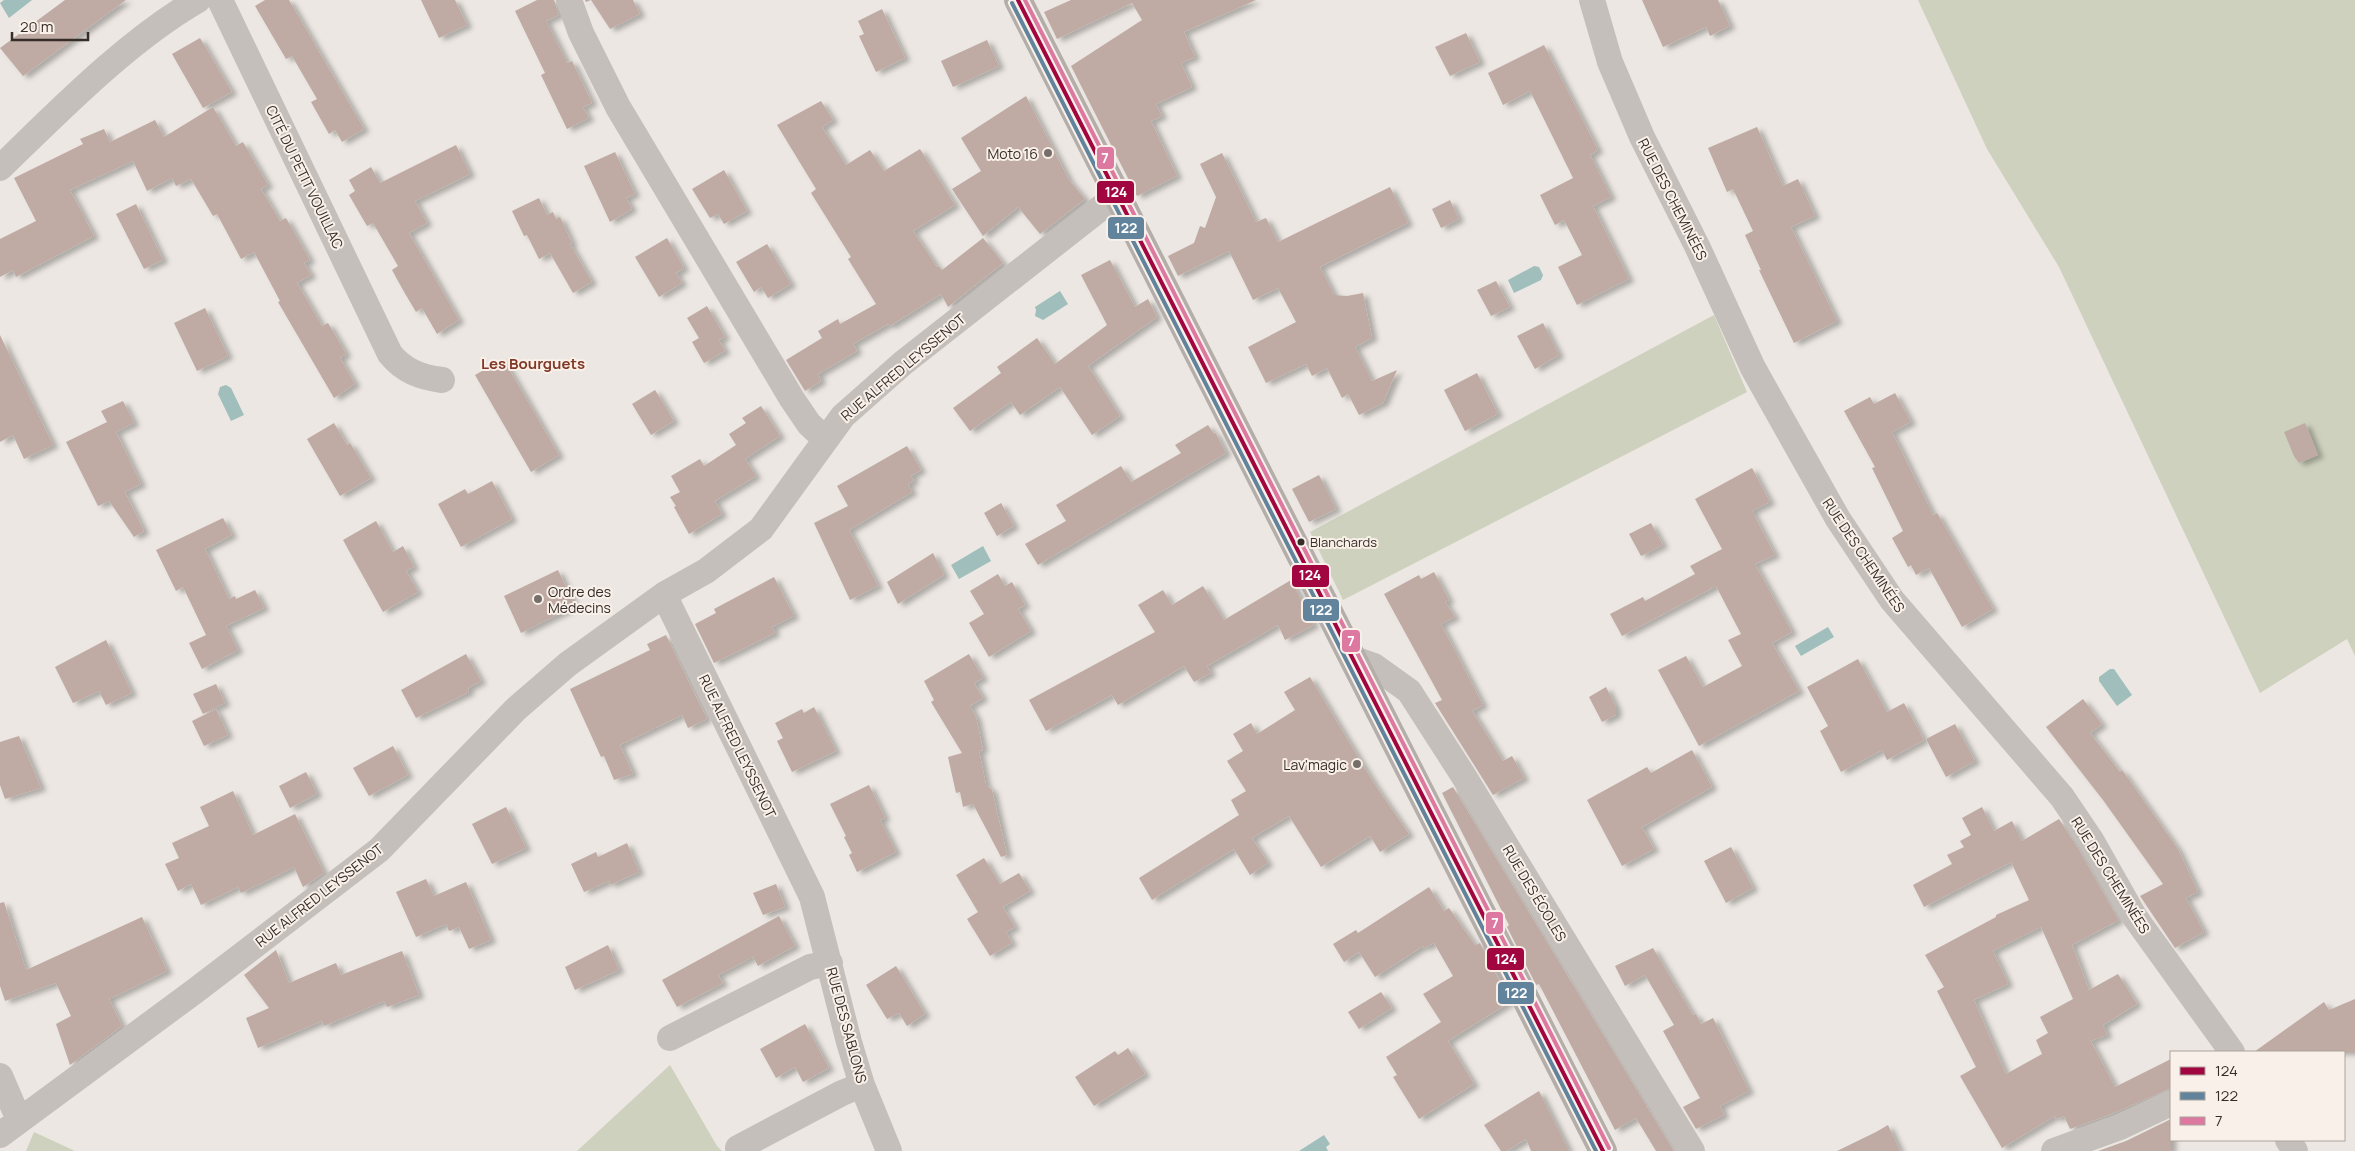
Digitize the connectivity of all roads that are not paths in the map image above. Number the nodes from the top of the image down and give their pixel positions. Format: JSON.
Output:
{"nodes":[{"id":1,"x":198,"y":0,"type":"edge"},
{"id":2,"x":220,"y":0,"type":"edge"},
{"id":3,"x":569,"y":0,"type":"edge"},
{"id":4,"x":1018,"y":0,"type":"edge"},
{"id":5,"x":1592,"y":0,"type":"edge"},
{"id":6,"x":0,"y":168,"type":"edge"},
{"id":7,"x":1116,"y":196,"type":"junction"},
{"id":8,"x":442,"y":380,"type":"dead end"},
{"id":9,"x":825,"y":439,"type":"junction"},
{"id":10,"x":665,"y":594,"type":"junction"},
{"id":11,"x":1354,"y":658,"type":"junction"},
{"id":12,"x":812,"y":897,"type":"joint"},
{"id":13,"x":830,"y":963,"type":"junction"},
{"id":14,"x":670,"y":1038,"type":"dead end"},
{"id":15,"x":2231,"y":1051,"type":"edge"},
{"id":16,"x":0,"y":1076,"type":"edge"},
{"id":17,"x":862,"y":1085,"type":"junction"},
{"id":18,"x":2170,"y":1103,"type":"edge"},
{"id":19,"x":10,"y":1127,"type":"edge"},
{"id":20,"x":738,"y":1148,"type":"dead end"},
{"id":21,"x":889,"y":1151,"type":"edge"},
{"id":22,"x":1603,"y":1151,"type":"edge"},
{"id":23,"x":1692,"y":1151,"type":"edge"},
{"id":24,"x":2054,"y":1151,"type":"edge"}],
"edges":[{"from":1,"to":6,"type":"street"},
{"from":2,"to":8,"type":"street","name":"CITÉ DU PETIT VOUILLAC"},
{"from":3,"to":9,"type":"street"},
{"from":4,"to":7,"type":"main road"},
{"from":5,"to":15,"type":"street","name":"RUE DES CHEMINÉES"},
{"from":7,"to":9,"type":"street","name":"RUE ALFRED LEYSSENOT"},
{"from":7,"to":11,"type":"main road"},
{"from":9,"to":10,"type":"street","name":"RUE ALFRED LEYSSENOT"},
{"from":10,"to":12,"type":"street","name":"RUE ALFRED LEYSSENOT"},
{"from":10,"to":19,"type":"street","name":"RUE ALFRED LEYSSENOT"},
{"from":11,"to":22,"type":"main road"},
{"from":11,"to":23,"type":"street","name":"RUE DES ÉCOLES"},
{"from":12,"to":13,"type":"street","name":"RUE DES SABLONS"},
{"from":13,"to":14,"type":"street"},
{"from":13,"to":17,"type":"street","name":"RUE DES SABLONS"},
{"from":16,"to":19,"type":"street"},
{"from":17,"to":20,"type":"street"},
{"from":17,"to":21,"type":"street","name":"RUE DES SABLONS"},
{"from":18,"to":24,"type":"street"}]}
